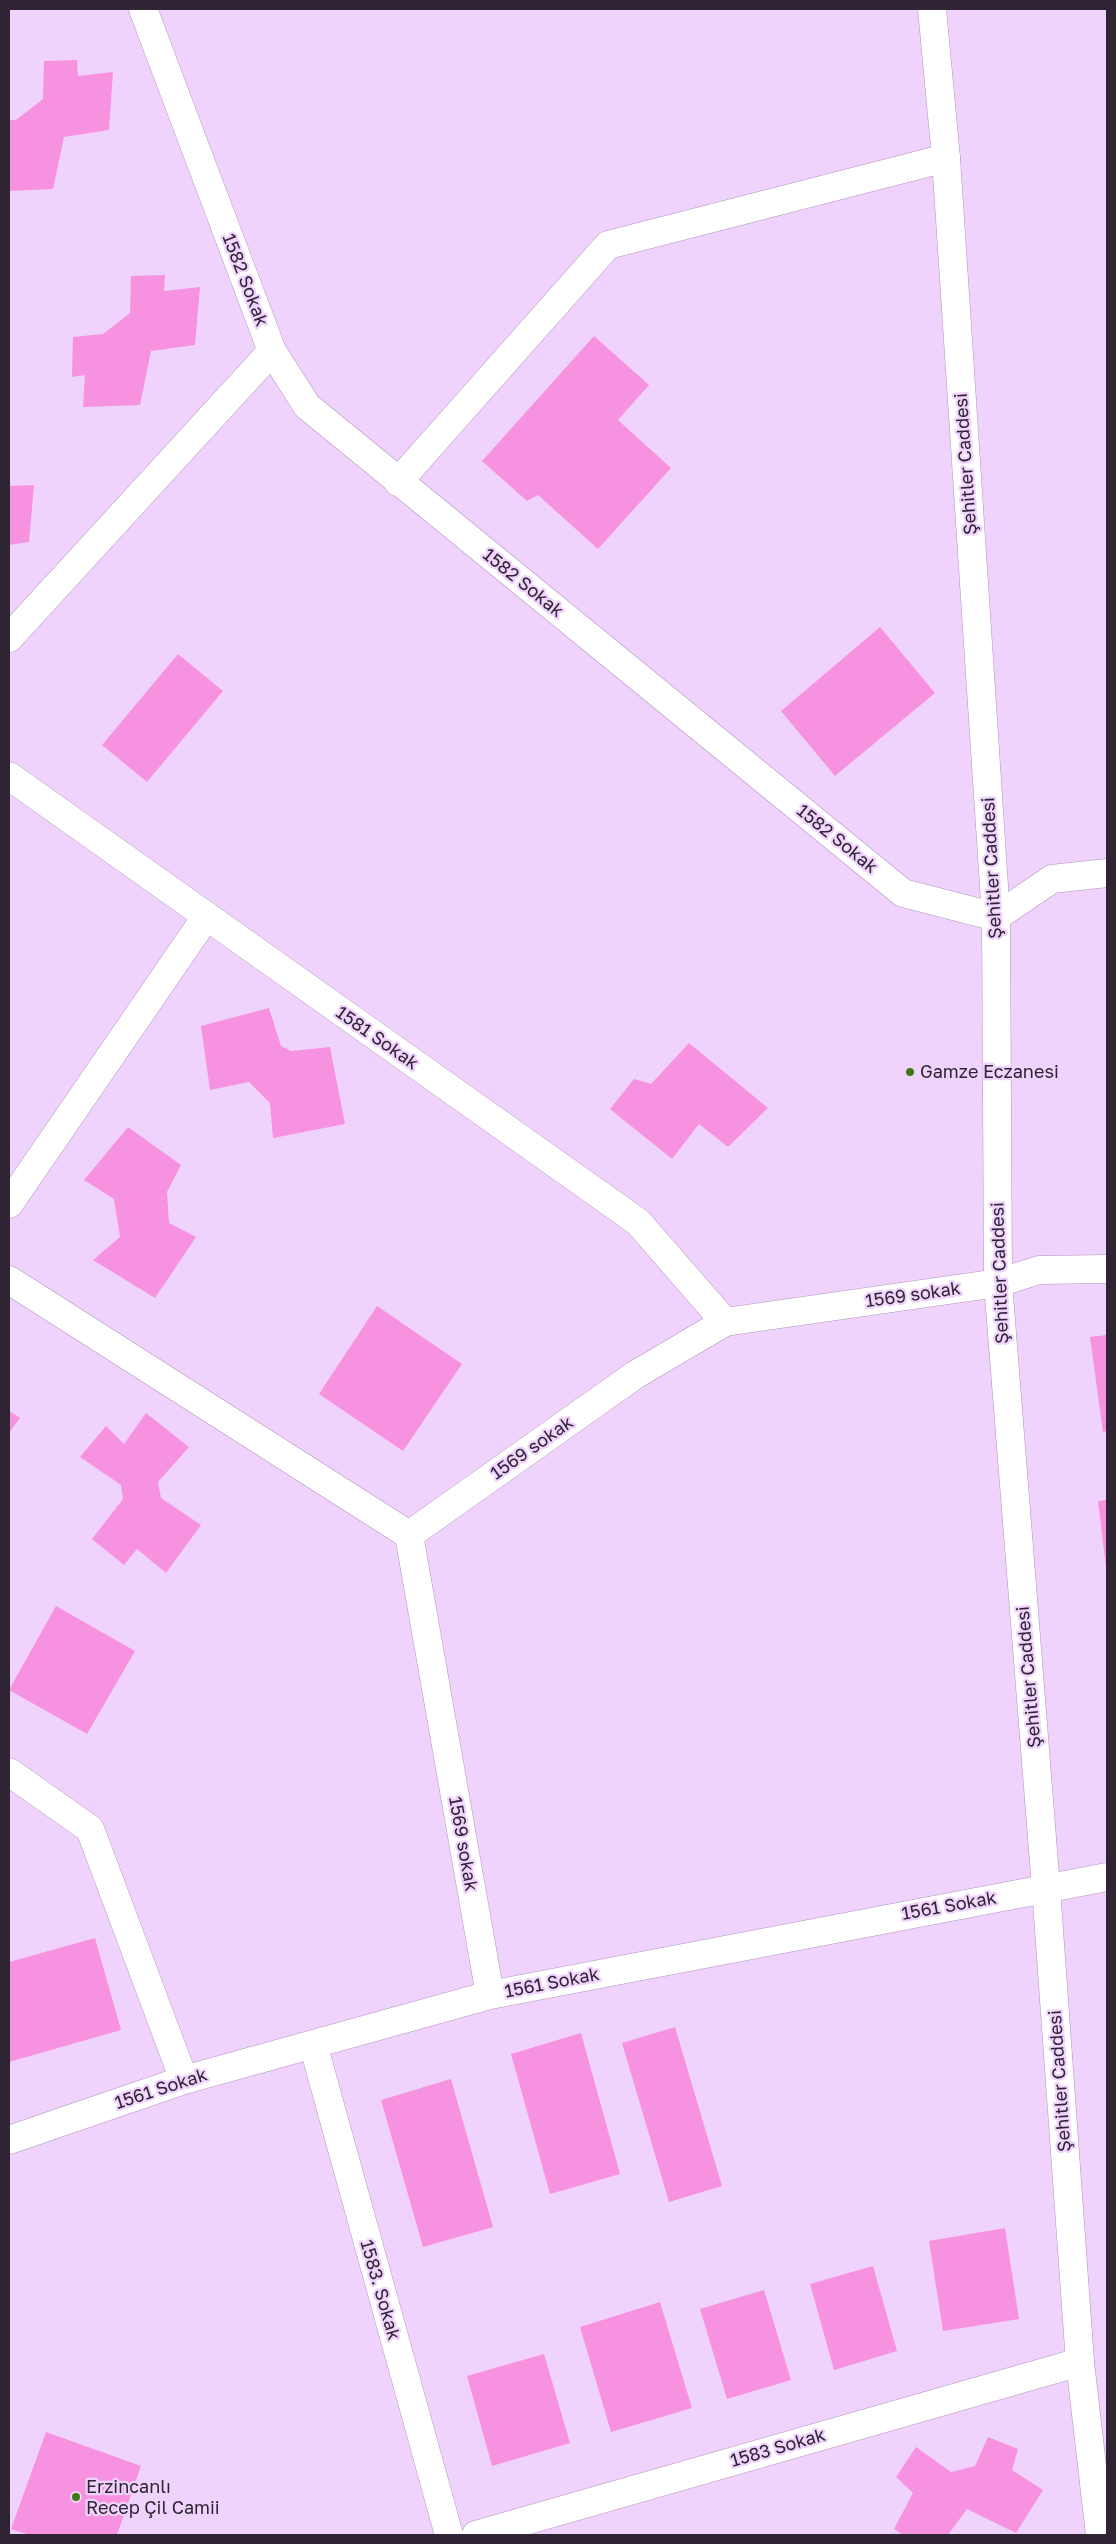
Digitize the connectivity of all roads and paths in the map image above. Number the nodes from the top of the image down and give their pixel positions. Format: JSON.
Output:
{"nodes":[{"id":1,"x":143,"y":9,"type":"edge"},
{"id":2,"x":932,"y":9,"type":"edge"},
{"id":3,"x":946,"y":158,"type":"junction"},
{"id":4,"x":272,"y":351,"type":"junction"},
{"id":5,"x":398,"y":482,"type":"junction"},
{"id":6,"x":9,"y":638,"type":"edge"},
{"id":7,"x":9,"y":776,"type":"edge"},
{"id":8,"x":1107,"y":873,"type":"edge"},
{"id":9,"x":206,"y":917,"type":"junction"},
{"id":10,"x":996,"y":917,"type":"junction"},
{"id":11,"x":9,"y":1204,"type":"edge"},
{"id":12,"x":1107,"y":1269,"type":"edge"},
{"id":13,"x":9,"y":1280,"type":"edge"},
{"id":14,"x":998,"y":1283,"type":"junction"},
{"id":15,"x":725,"y":1322,"type":"junction"},
{"id":16,"x":409,"y":1535,"type":"junction"},
{"id":17,"x":9,"y":1772,"type":"edge"},
{"id":18,"x":1107,"y":1877,"type":"edge"},
{"id":19,"x":1046,"y":1888,"type":"junction"},
{"id":20,"x":490,"y":1994,"type":"junction"},
{"id":21,"x":312,"y":2044,"type":"junction"},
{"id":22,"x":184,"y":2080,"type":"junction"},
{"id":23,"x":9,"y":2140,"type":"edge"},
{"id":24,"x":1080,"y":2362,"type":"junction"},
{"id":25,"x":449,"y":2535,"type":"edge"},
{"id":26,"x":476,"y":2535,"type":"edge"},
{"id":27,"x":1100,"y":2535,"type":"edge"}],
"edges":[{"from":1,"to":4,"type":"street","name":"1582 Sokak"},
{"from":2,"to":3,"type":"street","name":"Şehitler Caddesi"},
{"from":3,"to":5,"type":"street"},
{"from":3,"to":10,"type":"street","name":"Şehitler Caddesi"},
{"from":4,"to":5,"type":"street","name":"1582 Sokak"},
{"from":4,"to":6,"type":"street"},
{"from":5,"to":10,"type":"street","name":"1582 Sokak"},
{"from":7,"to":9,"type":"street","name":"1581 Sokak"},
{"from":8,"to":10,"type":"street"},
{"from":9,"to":11,"type":"street"},
{"from":9,"to":15,"type":"street","name":"1581 Sokak"},
{"from":10,"to":14,"type":"street","name":"Şehitler Caddesi"},
{"from":12,"to":14,"type":"street","name":"1569 sokak"},
{"from":13,"to":16,"type":"street"},
{"from":14,"to":15,"type":"street","name":"1569 sokak"},
{"from":14,"to":19,"type":"street","name":"Şehitler Caddesi"},
{"from":15,"to":16,"type":"street","name":"1569 sokak"},
{"from":16,"to":20,"type":"street","name":"1569 sokak"},
{"from":17,"to":22,"type":"street"},
{"from":18,"to":19,"type":"street","name":"1561 Sokak"},
{"from":19,"to":20,"type":"street","name":"1561 Sokak"},
{"from":19,"to":24,"type":"street","name":"Şehitler Caddesi"},
{"from":20,"to":21,"type":"street","name":"1561 Sokak"},
{"from":21,"to":22,"type":"street","name":"1561 Sokak"},
{"from":21,"to":25,"type":"street","name":"1583. Sokak"},
{"from":22,"to":23,"type":"street","name":"1561 Sokak"},
{"from":24,"to":26,"type":"street","name":"1583 Sokak"},
{"from":24,"to":27,"type":"street","name":"Şehitler Caddesi"}]}
